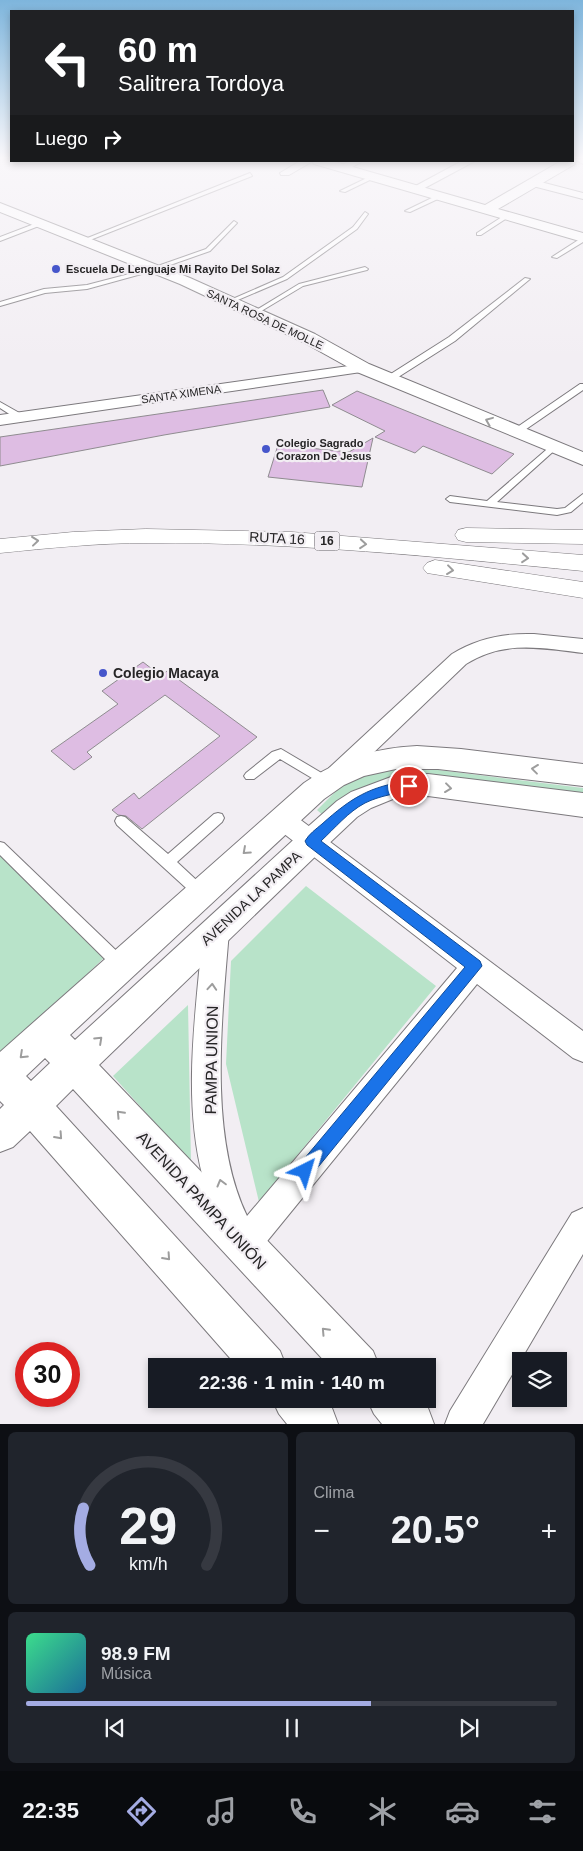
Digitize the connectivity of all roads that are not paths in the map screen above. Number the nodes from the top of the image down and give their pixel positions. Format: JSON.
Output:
{"nodes":[{"id":1,"x":36,"y":225,"type":"edge"},
{"id":2,"x":48,"y":225,"type":"edge"},
{"id":3,"x":122,"y":225,"type":"edge"},
{"id":4,"x":232,"y":225,"type":"edge"},
{"id":5,"x":357,"y":225,"type":"edge"},
{"id":6,"x":492,"y":225,"type":"edge"},
{"id":7,"x":538,"y":225,"type":"edge"},
{"id":8,"x":479,"y":234,"type":"dead end"},
{"id":9,"x":0,"y":239,"type":"edge"},
{"id":10,"x":583,"y":239,"type":"edge"},
{"id":11,"x":83,"y":241,"type":"junction"},
{"id":12,"x":554,"y":257,"type":"dead end"},
{"id":13,"x":154,"y":269,"type":"junction"},
{"id":14,"x":365,"y":269,"type":"dead end"},
{"id":15,"x":527,"y":279,"type":"dead end"},
{"id":16,"x":231,"y":302,"type":"junction"},
{"id":17,"x":0,"y":304,"type":"edge"},
{"id":18,"x":256,"y":312,"type":"junction"},
{"id":19,"x":363,"y":368,"type":"junction"},
{"id":20,"x":389,"y":379,"type":"junction"},
{"id":21,"x":583,"y":386,"type":"edge"},
{"id":22,"x":0,"y":404,"type":"edge"},
{"id":23,"x":20,"y":417,"type":"junction"},
{"id":24,"x":0,"y":420,"type":"edge"},
{"id":25,"x":516,"y":432,"type":"junction"},
{"id":26,"x":553,"y":447,"type":"junction"},
{"id":27,"x":583,"y":459,"type":"edge"},
{"id":28,"x":583,"y":497,"type":"edge"},
{"id":29,"x":450,"y":500,"type":"dead end"},
{"id":30,"x":488,"y":504,"type":"junction"},
{"id":31,"x":0,"y":528,"type":"edge"},
{"id":32,"x":466,"y":534,"type":"junction"},
{"id":33,"x":583,"y":537,"type":"edge"},
{"id":34,"x":69,"y":538,"type":"junction"},
{"id":35,"x":583,"y":544,"type":"edge"},
{"id":36,"x":0,"y":546,"type":"edge"},
{"id":37,"x":583,"y":563,"type":"edge"},
{"id":38,"x":583,"y":590,"type":"edge"},
{"id":39,"x":583,"y":646,"type":"edge"},
{"id":40,"x":583,"y":774,"type":"edge"},
{"id":41,"x":250,"y":776,"type":"dead end"},
{"id":42,"x":332,"y":778,"type":"junction"},
{"id":43,"x":583,"y":805,"type":"edge"},
{"id":44,"x":218,"y":818,"type":"dead end"},
{"id":45,"x":282,"y":818,"type":"junction"},
{"id":46,"x":121,"y":821,"type":"dead end"},
{"id":47,"x":312,"y":841,"type":"junction"},
{"id":48,"x":0,"y":847,"type":"edge"},
{"id":49,"x":168,"y":862,"type":"junction"},
{"id":50,"x":200,"y":893,"type":"junction"},
{"id":51,"x":216,"y":931,"type":"junction"},
{"id":52,"x":122,"y":965,"type":"junction"},
{"id":53,"x":475,"y":966,"type":"junction"},
{"id":54,"x":46,"y":1034,"type":"junction"},
{"id":55,"x":583,"y":1048,"type":"edge"},
{"id":56,"x":74,"y":1064,"type":"junction"},
{"id":57,"x":0,"y":1076,"type":"edge"},
{"id":58,"x":30,"y":1107,"type":"junction"},
{"id":59,"x":0,"y":1134,"type":"edge"},
{"id":60,"x":583,"y":1224,"type":"edge"},
{"id":61,"x":244,"y":1245,"type":"junction"},
{"id":62,"x":258,"y":1358,"type":"edge"},
{"id":63,"x":350,"y":1358,"type":"edge"},
{"id":64,"x":302,"y":1408,"type":"edge"},
{"id":65,"x":397,"y":1408,"type":"edge"},
{"id":66,"x":316,"y":1424,"type":"edge"},
{"id":67,"x":412,"y":1424,"type":"edge"},
{"id":68,"x":463,"y":1424,"type":"edge"}],
"edges":[{"from":1,"to":9,"type":"lane"},
{"from":2,"to":11,"type":"street","name":"SANTA ROSA DE MOLLE"},
{"from":3,"to":11,"type":"lane"},
{"from":4,"to":13,"type":"lane"},
{"from":5,"to":16,"type":"lane"},
{"from":6,"to":8,"type":"lane"},
{"from":7,"to":10,"type":"street"},
{"from":10,"to":12,"type":"lane"},
{"from":11,"to":13,"type":"street","name":"SANTA ROSA DE MOLLE"},
{"from":13,"to":16,"type":"street","name":"SANTA ROSA DE MOLLE"},
{"from":13,"to":17,"type":"lane"},
{"from":14,"to":18,"type":"lane"},
{"from":15,"to":20,"type":"lane"},
{"from":16,"to":18,"type":"street","name":"SANTA ROSA DE MOLLE"},
{"from":18,"to":19,"type":"street","name":"SANTA ROSA DE MOLLE"},
{"from":19,"to":20,"type":"street","name":"SANTA ROSA DE MOLLE"},
{"from":19,"to":23,"type":"street","name":"SANTA XIMENA"},
{"from":25,"to":20,"type":"street","name":"SANTA ROSA DE MOLLE","one_way":true},
{"from":21,"to":25,"type":"lane"},
{"from":22,"to":23,"type":"lane"},
{"from":23,"to":24,"type":"street","name":"SANTA XIMENA"},
{"from":25,"to":26,"type":"street","name":"SANTA ROSA DE MOLLE"},
{"from":26,"to":27,"type":"street","name":"SANTA ROSA DE MOLLE"},
{"from":26,"to":30,"type":"lane"},
{"from":28,"to":30,"type":"lane"},
{"from":29,"to":30,"type":"lane"},
{"from":31,"to":32,"type":"highway","name":"RUTA 16","number":"16"},
{"from":32,"to":33,"type":"highway"},
{"from":32,"to":35,"type":"highway","name":"RUTA 16","number":"16"},
{"from":36,"to":34,"type":"highway","name":"RUTA 16","number":"16","one_way":true},
{"from":34,"to":37,"type":"highway","name":"RUTA 16","number":"16","one_way":true},
{"from":34,"to":38,"type":"highway","one_way":true},
{"from":39,"to":42,"type":"street"},
{"from":40,"to":42,"type":"street","one_way":true},
{"from":41,"to":42,"type":"lane"},
{"from":42,"to":45,"type":"street"},
{"from":47,"to":43,"type":"street","name":"AVENIDA LA PAMPA","one_way":true},
{"from":44,"to":49,"type":"lane"},
{"from":45,"to":47,"type":"street"},
{"from":45,"to":50,"type":"street","one_way":true},
{"from":46,"to":49,"type":"lane"},
{"from":47,"to":51,"type":"street","name":"AVENIDA LA PAMPA"},
{"from":47,"to":53,"type":"street"},
{"from":48,"to":52,"type":"lane"},
{"from":49,"to":50,"type":"lane"},
{"from":50,"to":52,"type":"street"},
{"from":56,"to":51,"type":"street","name":"AVENIDA LA PAMPA","one_way":true},
{"from":61,"to":51,"type":"street","name":"PAMPA UNION","one_way":true},
{"from":52,"to":54,"type":"street"},
{"from":53,"to":55,"type":"street"},
{"from":53,"to":61,"type":"street"},
{"from":54,"to":56,"type":"street","name":"AVENIDA PAMPA UNIÓN"},
{"from":54,"to":57,"type":"street","one_way":true},
{"from":56,"to":58,"type":"street","name":"AVENIDA LA PAMPA"},
{"from":61,"to":56,"type":"street","name":"AVENIDA PAMPA UNIÓN","one_way":true},
{"from":57,"to":58,"type":"street"},
{"from":58,"to":59,"type":"street","name":"AVENIDA LA PAMPA"},
{"from":58,"to":62,"type":"street","one_way":true},
{"from":60,"to":68,"type":"street"},
{"from":63,"to":61,"type":"street","name":"AVENIDA PAMPA UNIÓN","one_way":true},
{"from":64,"to":66,"type":"street"},
{"from":65,"to":67,"type":"street"}]}
